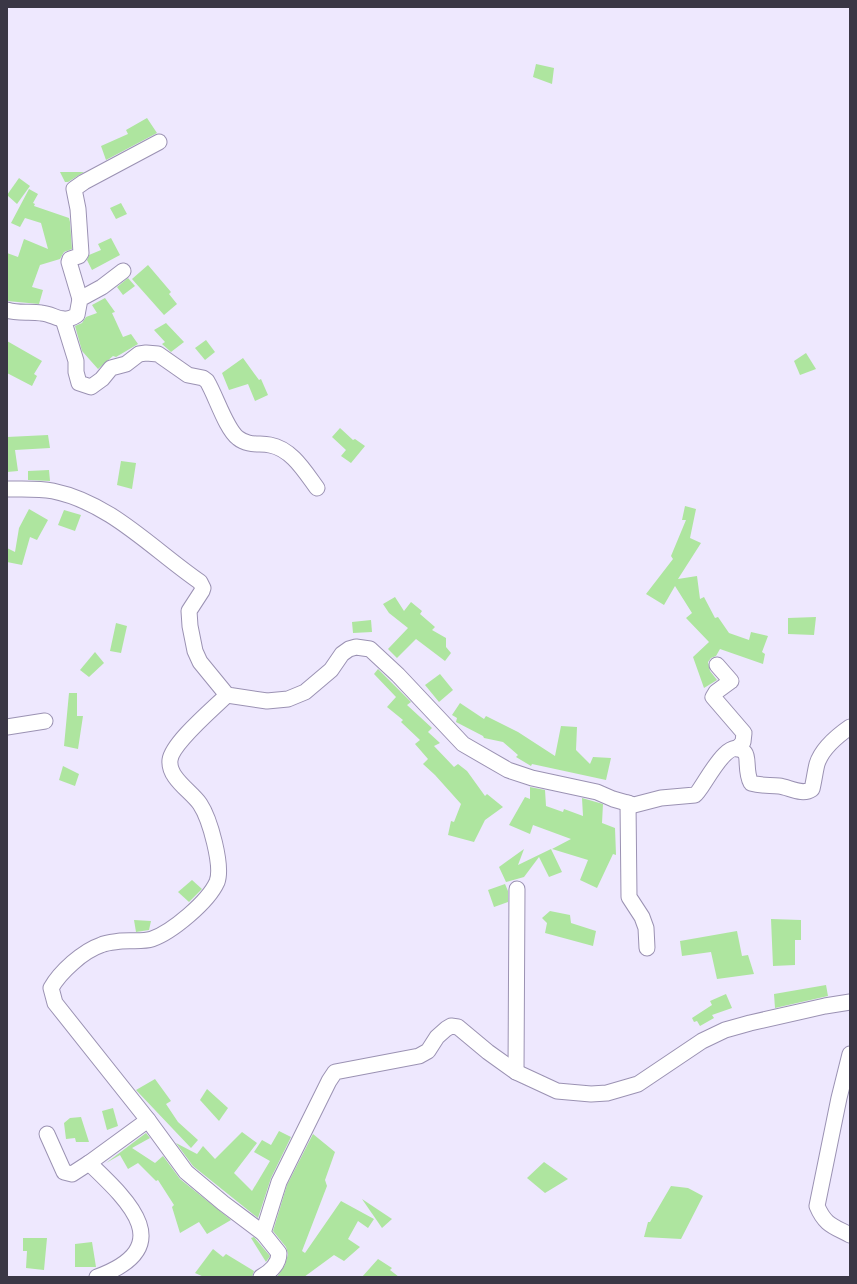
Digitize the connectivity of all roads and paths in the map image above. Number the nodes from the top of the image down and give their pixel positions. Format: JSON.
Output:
{"nodes":[{"id":1,"x":159,"y":142,"type":"dead end"},
{"id":2,"x":123,"y":271,"type":"dead end"},
{"id":3,"x":80,"y":299,"type":"junction"},
{"id":4,"x":7,"y":310,"type":"edge"},
{"id":5,"x":63,"y":319,"type":"junction"},
{"id":6,"x":317,"y":488,"type":"dead end"},
{"id":7,"x":7,"y":489,"type":"edge"},
{"id":8,"x":717,"y":665,"type":"dead end"},
{"id":9,"x":227,"y":695,"type":"junction"},
{"id":10,"x":45,"y":721,"type":"dead end"},
{"id":11,"x":7,"y":727,"type":"edge"},
{"id":12,"x":850,"y":727,"type":"edge"},
{"id":13,"x":737,"y":749,"type":"junction"},
{"id":14,"x":628,"y":803,"type":"junction"},
{"id":15,"x":517,"y":889,"type":"dead end"},
{"id":16,"x":647,"y":948,"type":"dead end"},
{"id":17,"x":850,"y":1002,"type":"edge"},
{"id":18,"x":850,"y":1054,"type":"edge"},
{"id":19,"x":516,"y":1072,"type":"junction"},
{"id":20,"x":148,"y":1120,"type":"junction"},
{"id":21,"x":47,"y":1134,"type":"dead end"},
{"id":22,"x":89,"y":1163,"type":"junction"},
{"id":23,"x":263,"y":1233,"type":"junction"},
{"id":24,"x":850,"y":1235,"type":"edge"},
{"id":25,"x":97,"y":1277,"type":"edge"},
{"id":26,"x":261,"y":1277,"type":"edge"}],
"edges":[{"from":1,"to":3,"type":"street"},
{"from":2,"to":3,"type":"street"},
{"from":3,"to":5,"type":"street"},
{"from":4,"to":5,"type":"street"},
{"from":5,"to":6,"type":"street"},
{"from":7,"to":9,"type":"street"},
{"from":8,"to":13,"type":"street"},
{"from":9,"to":14,"type":"street"},
{"from":9,"to":20,"type":"street"},
{"from":10,"to":11,"type":"street"},
{"from":12,"to":13,"type":"street"},
{"from":13,"to":14,"type":"street"},
{"from":14,"to":16,"type":"street"},
{"from":15,"to":19,"type":"street"},
{"from":17,"to":19,"type":"street"},
{"from":18,"to":24,"type":"street"},
{"from":19,"to":23,"type":"street"},
{"from":20,"to":22,"type":"street"},
{"from":20,"to":23,"type":"street"},
{"from":21,"to":22,"type":"street"},
{"from":22,"to":25,"type":"street"},
{"from":23,"to":26,"type":"street"}]}
